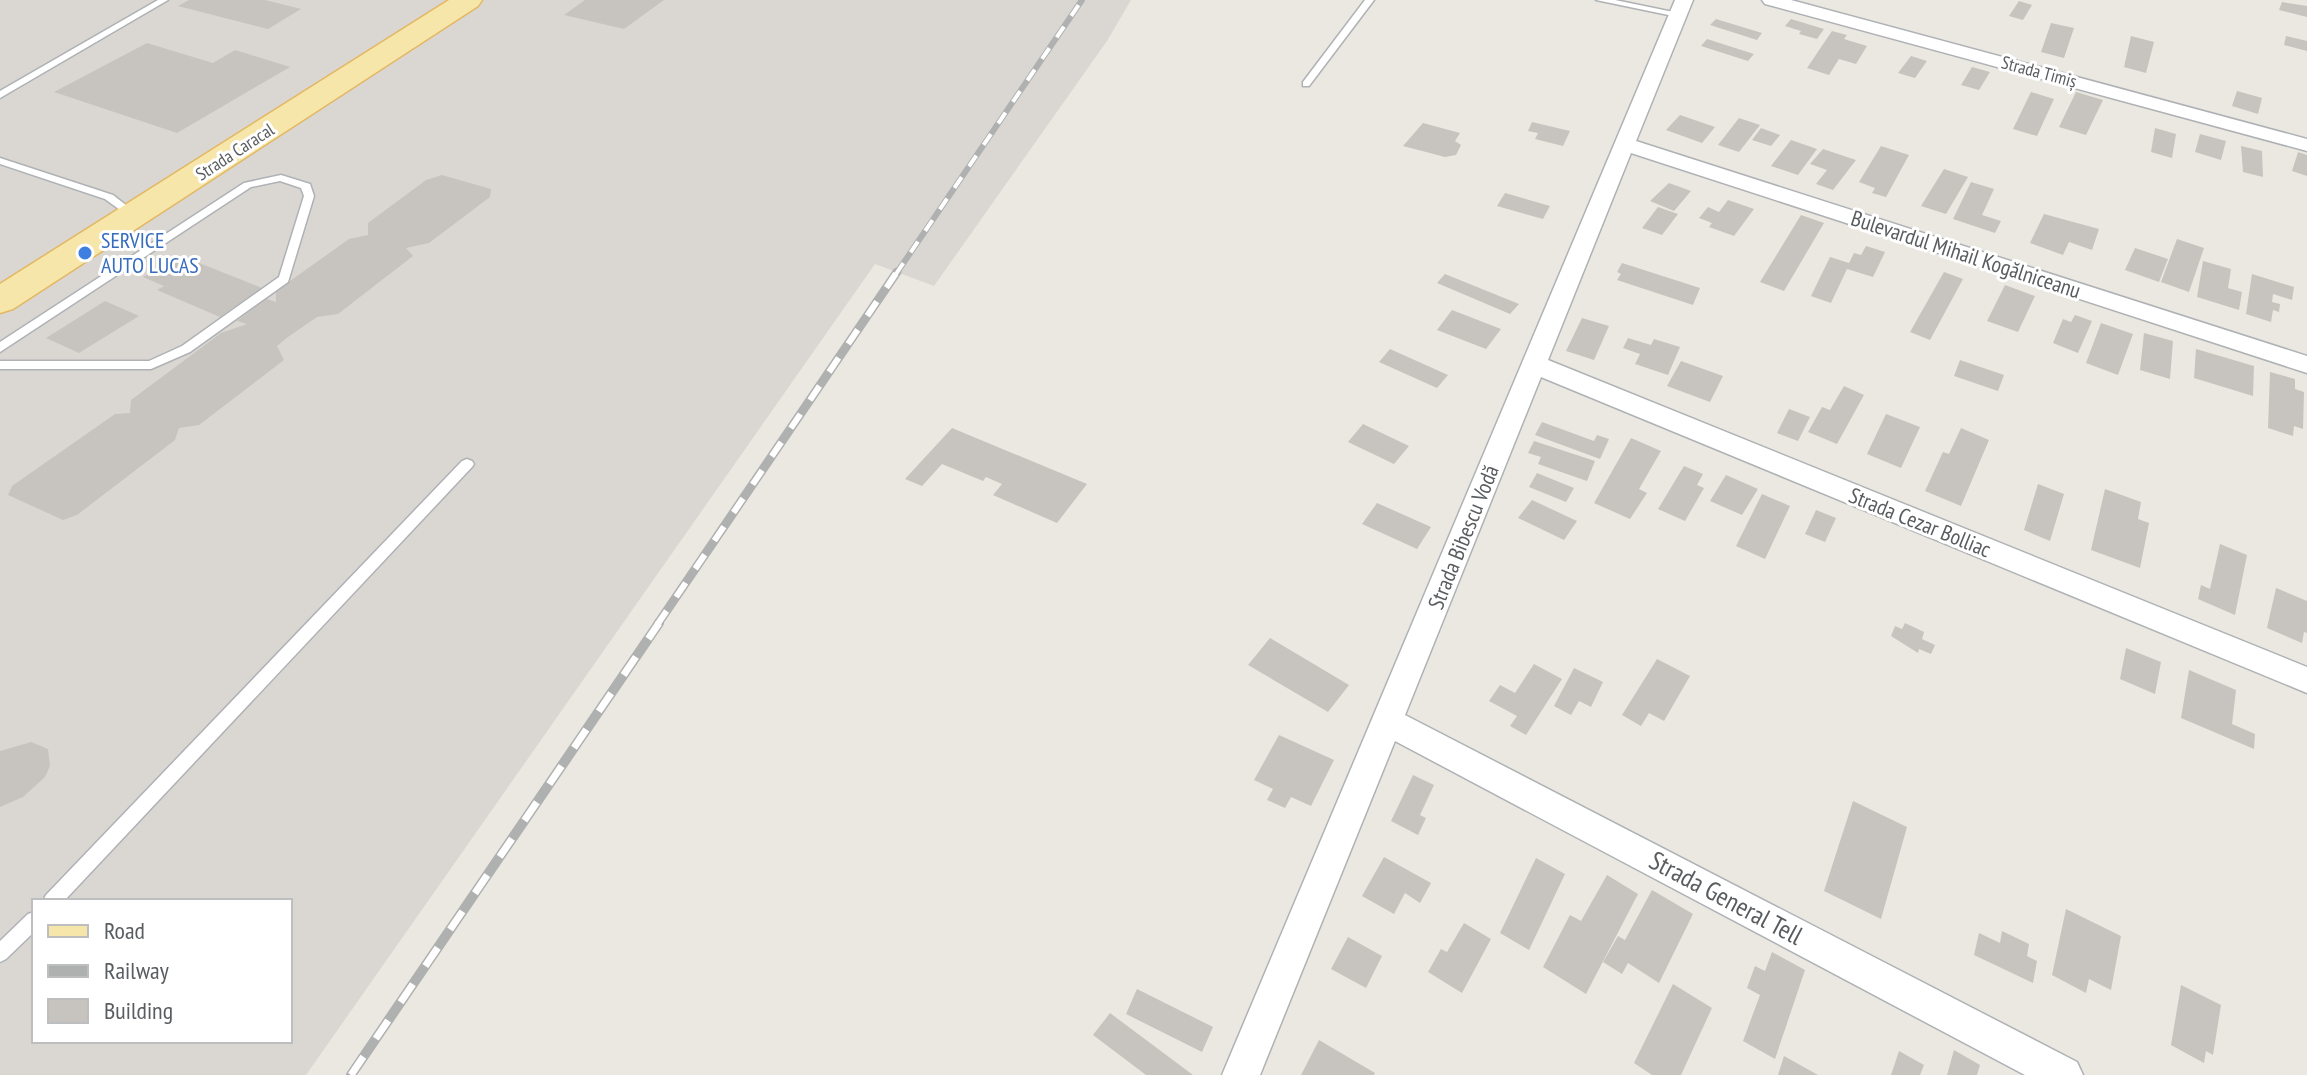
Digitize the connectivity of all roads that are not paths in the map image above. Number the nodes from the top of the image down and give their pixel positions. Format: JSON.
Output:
{"nodes":[{"id":1,"x":164,"y":0,"type":"edge"},
{"id":2,"x":468,"y":0,"type":"edge"},
{"id":3,"x":1370,"y":0,"type":"edge"},
{"id":4,"x":1600,"y":0,"type":"edge"},
{"id":5,"x":1771,"y":0,"type":"edge"},
{"id":6,"x":1681,"y":7,"type":"edge"},
{"id":7,"x":1306,"y":84,"type":"dead end"},
{"id":8,"x":0,"y":95,"type":"edge"},
{"id":9,"x":1624,"y":144,"type":"junction"},
{"id":10,"x":2307,"y":145,"type":"edge"},
{"id":11,"x":0,"y":161,"type":"edge"},
{"id":12,"x":135,"y":216,"type":"junction"},
{"id":13,"x":0,"y":301,"type":"edge"},
{"id":14,"x":0,"y":348,"type":"edge"},
{"id":15,"x":1534,"y":364,"type":"junction"},
{"id":16,"x":0,"y":365,"type":"edge"},
{"id":17,"x":2307,"y":365,"type":"edge"},
{"id":18,"x":467,"y":464,"type":"dead end"},
{"id":19,"x":2307,"y":680,"type":"edge"},
{"id":20,"x":1387,"y":721,"type":"junction"},
{"id":21,"x":54,"y":899,"type":"edge"},
{"id":22,"x":32,"y":922,"type":"edge"},
{"id":23,"x":0,"y":953,"type":"edge"},
{"id":24,"x":1241,"y":1075,"type":"edge"},
{"id":25,"x":2064,"y":1075,"type":"edge"}],
"edges":[{"from":1,"to":8,"type":"lane"},
{"from":2,"to":12,"type":"main road","name":"Strada Caracal"},
{"from":3,"to":7,"type":"lane"},
{"from":4,"to":6,"type":"lane"},
{"from":5,"to":10,"type":"street","name":"Strada Timiș"},
{"from":6,"to":9,"type":"street","name":"Strada Bibescu Vodă"},
{"from":9,"to":15,"type":"street","name":"Strada Bibescu Vodă"},
{"from":9,"to":17,"type":"street","name":"Bulevardul Mihail Kogălniceanu"},
{"from":11,"to":12,"type":"lane"},
{"from":12,"to":13,"type":"main road","name":"Strada Caracal"},
{"from":14,"to":16,"type":"lane"},
{"from":15,"to":19,"type":"street","name":"Strada Cezar Bolliac"},
{"from":15,"to":20,"type":"street","name":"Strada Bibescu Vodă"},
{"from":18,"to":21,"type":"lane"},
{"from":20,"to":24,"type":"street","name":"Strada Bibescu Vodă"},
{"from":20,"to":25,"type":"street","name":"Strada General Tell"},
{"from":22,"to":23,"type":"lane"}]}
